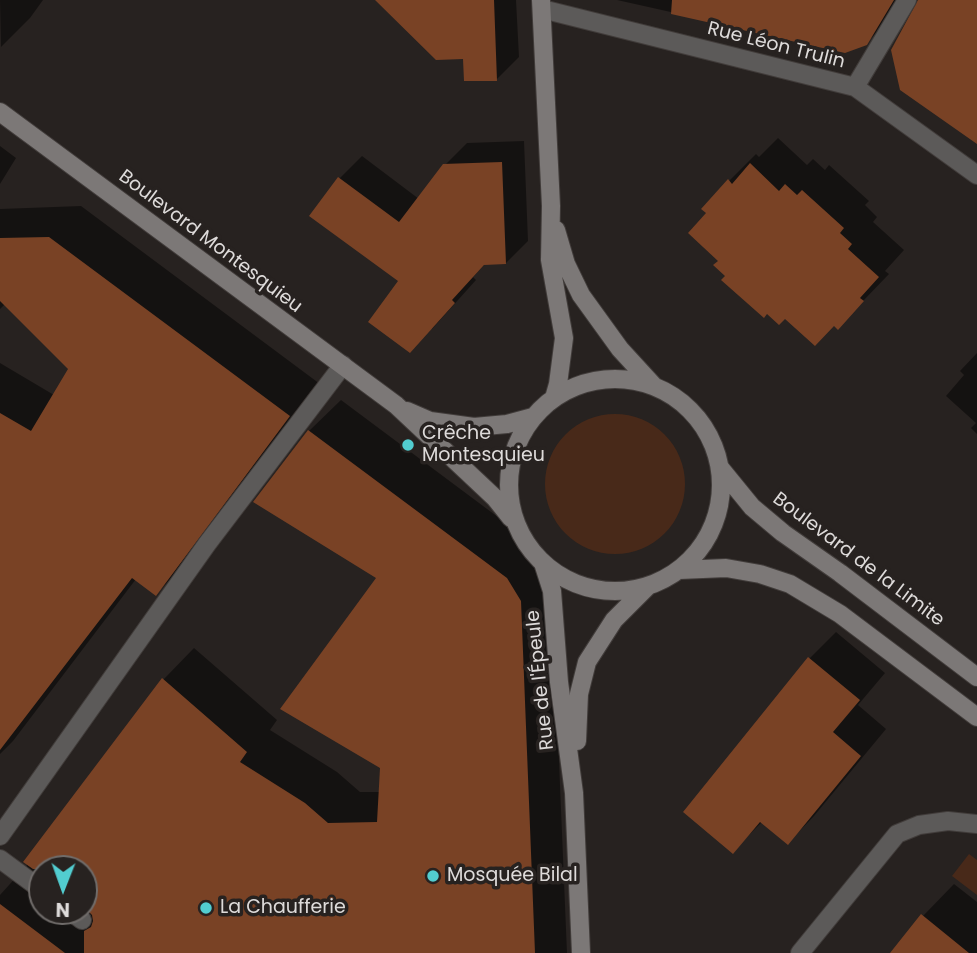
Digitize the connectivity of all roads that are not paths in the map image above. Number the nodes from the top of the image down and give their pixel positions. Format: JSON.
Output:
{"nodes":[{"id":1,"x":906,"y":0,"type":"edge"},
{"id":2,"x":541,"y":5,"type":"edge"},
{"id":3,"x":855,"y":87,"type":"junction"},
{"id":4,"x":0,"y":112,"type":"edge"},
{"id":5,"x":977,"y":175,"type":"edge"},
{"id":6,"x":551,"y":206,"type":"junction"},
{"id":7,"x":343,"y":365,"type":"junction"},
{"id":8,"x":653,"y":385,"type":"junction"},
{"id":9,"x":554,"y":398,"type":"junction"},
{"id":10,"x":396,"y":405,"type":"junction"},
{"id":11,"x":533,"y":417,"type":"junction"},
{"id":12,"x":721,"y":469,"type":"junction"},
{"id":13,"x":516,"y":523,"type":"junction"},
{"id":14,"x":543,"y":563,"type":"junction"},
{"id":15,"x":680,"y":570,"type":"junction"},
{"id":16,"x":648,"y":586,"type":"junction"},
{"id":17,"x":977,"y":677,"type":"edge"},
{"id":18,"x":977,"y":716,"type":"edge"},
{"id":19,"x":574,"y":793,"type":"junction"},
{"id":20,"x":977,"y":824,"type":"edge"},
{"id":21,"x":0,"y":836,"type":"edge"},
{"id":22,"x":0,"y":859,"type":"edge"},
{"id":23,"x":28,"y":880,"type":"edge"},
{"id":24,"x":581,"y":953,"type":"edge"},
{"id":25,"x":800,"y":953,"type":"edge"}],
"edges":[{"from":1,"to":3,"type":"street"},
{"from":2,"to":3,"type":"street","name":"Rue Léon Trulin"},
{"from":2,"to":6,"type":"main road"},
{"from":3,"to":5,"type":"street","name":"Rue Léon Trulin"},
{"from":4,"to":7,"type":"main road","name":"Boulevard Montesquieu"},
{"from":6,"to":8,"type":"main road"},
{"from":6,"to":9,"type":"main road"},
{"from":7,"to":10,"type":"main road","name":"Boulevard Montesquieu"},
{"from":7,"to":21,"type":"street"},
{"from":8,"to":9,"type":"main road"},
{"from":8,"to":12,"type":"main road"},
{"from":9,"to":11,"type":"main road"},
{"from":10,"to":11,"type":"main road","name":"Boulevard Montesquieu"},
{"from":10,"to":13,"type":"main road","name":"Boulevard Montesquieu"},
{"from":11,"to":13,"type":"main road"},
{"from":12,"to":15,"type":"main road"},
{"from":12,"to":17,"type":"main road","name":"Boulevard de la Limite"},
{"from":13,"to":14,"type":"main road"},
{"from":14,"to":16,"type":"main road"},
{"from":14,"to":19,"type":"main road","name":"Rue de l'Épeule"},
{"from":15,"to":16,"type":"main road"},
{"from":15,"to":18,"type":"main road"},
{"from":16,"to":19,"type":"main road","name":"Rue de l'Épeule"},
{"from":19,"to":24,"type":"main road","name":"Rue de l'Épeule"},
{"from":20,"to":25,"type":"street"},
{"from":22,"to":23,"type":"street"}]}
